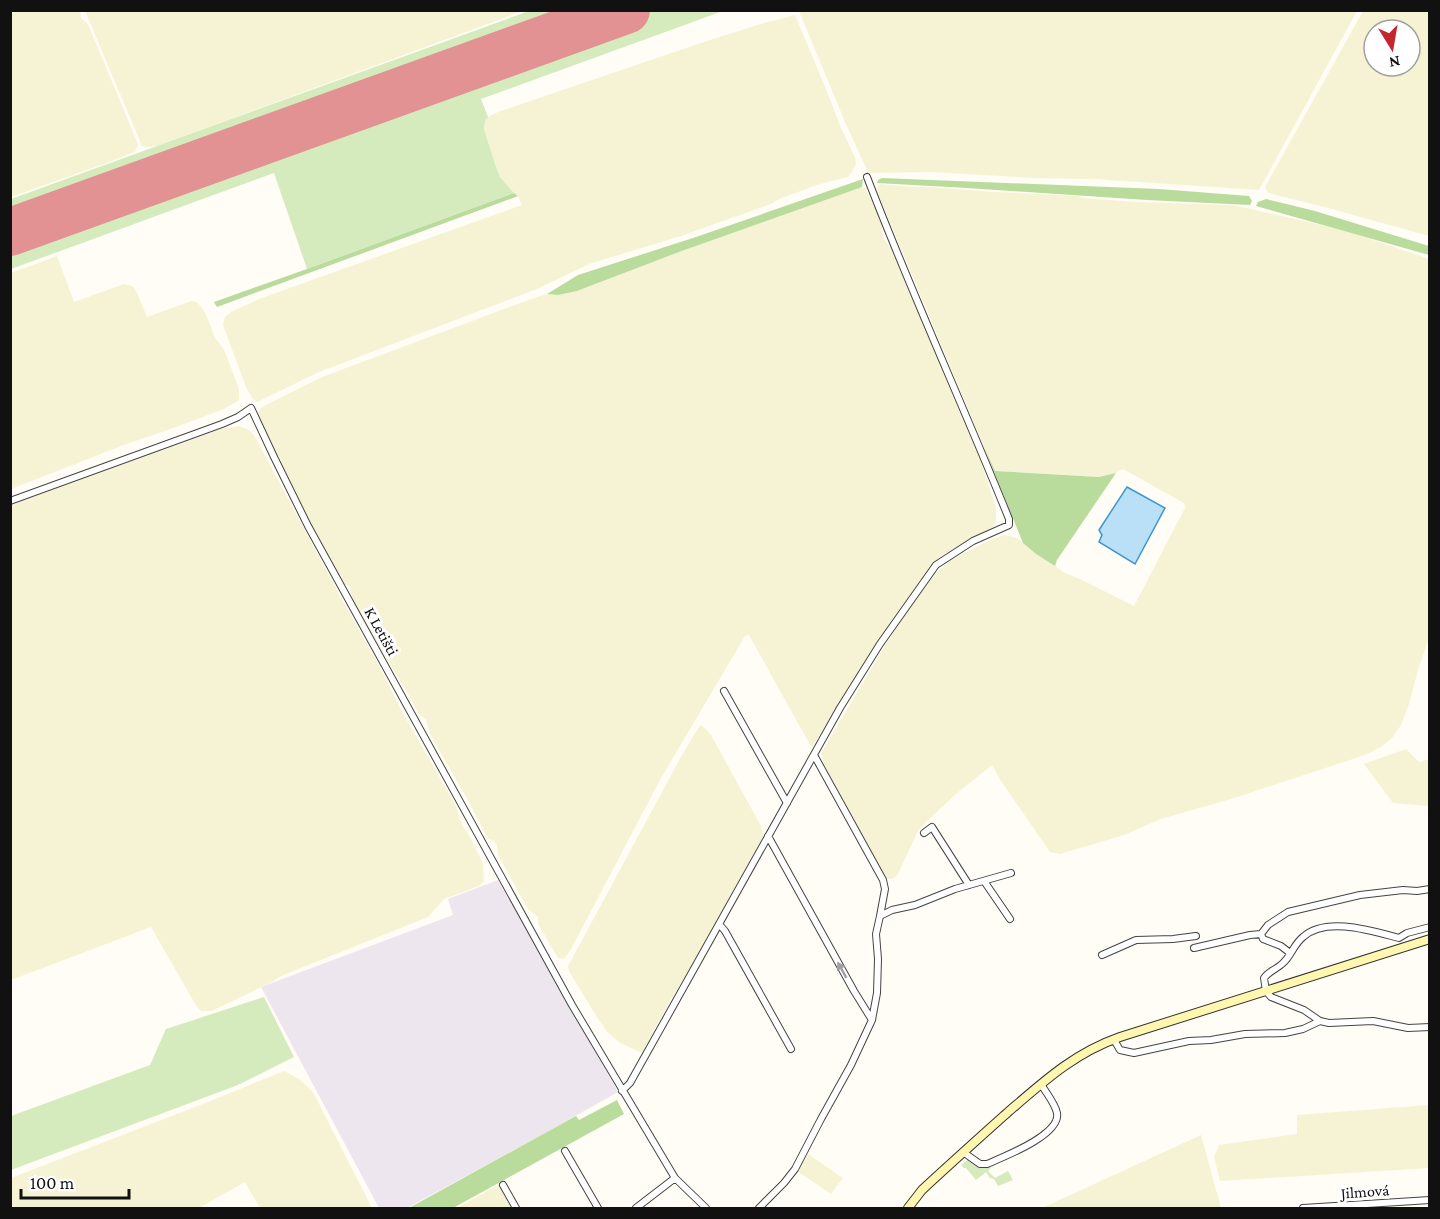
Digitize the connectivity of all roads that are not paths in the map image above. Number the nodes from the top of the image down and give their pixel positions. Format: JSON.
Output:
{"nodes":[{"id":1,"x":867,"y":177,"type":"dead end"},
{"id":2,"x":10,"y":501,"type":"edge"},
{"id":3,"x":724,"y":691,"type":"dead end"},
{"id":4,"x":814,"y":754,"type":"junction"},
{"id":5,"x":787,"y":803,"type":"junction"},
{"id":6,"x":924,"y":833,"type":"dead end"},
{"id":7,"x":768,"y":836,"type":"junction"},
{"id":8,"x":1011,"y":873,"type":"dead end"},
{"id":9,"x":984,"y":882,"type":"junction"},
{"id":10,"x":969,"y":885,"type":"junction"},
{"id":11,"x":1430,"y":889,"type":"edge"},
{"id":12,"x":880,"y":916,"type":"junction"},
{"id":13,"x":1010,"y":919,"type":"dead end"},
{"id":14,"x":719,"y":924,"type":"junction"},
{"id":15,"x":1430,"y":927,"type":"edge"},
{"id":16,"x":1261,"y":934,"type":"junction"},
{"id":17,"x":1196,"y":936,"type":"dead end"},
{"id":18,"x":1399,"y":938,"type":"junction"},
{"id":19,"x":1430,"y":939,"type":"edge"},
{"id":20,"x":1194,"y":948,"type":"dead end"},
{"id":21,"x":1400,"y":948,"type":"junction"},
{"id":22,"x":1290,"y":953,"type":"junction"},
{"id":23,"x":1102,"y":955,"type":"dead end"},
{"id":24,"x":1266,"y":991,"type":"junction"},
{"id":25,"x":872,"y":1020,"type":"junction"},
{"id":26,"x":1320,"y":1021,"type":"junction"},
{"id":27,"x":1430,"y":1028,"type":"edge"},
{"id":28,"x":1114,"y":1040,"type":"junction"},
{"id":29,"x":791,"y":1049,"type":"dead end"},
{"id":30,"x":1041,"y":1084,"type":"junction"},
{"id":31,"x":622,"y":1091,"type":"junction"},
{"id":32,"x":565,"y":1151,"type":"dead end"},
{"id":33,"x":963,"y":1152,"type":"junction"},
{"id":34,"x":675,"y":1178,"type":"junction"},
{"id":35,"x":503,"y":1185,"type":"dead end"},
{"id":36,"x":1430,"y":1200,"type":"edge"},
{"id":37,"x":1370,"y":1206,"type":"edge"},
{"id":38,"x":516,"y":1209,"type":"edge"},
{"id":39,"x":598,"y":1209,"type":"edge"},
{"id":40,"x":636,"y":1209,"type":"edge"},
{"id":41,"x":706,"y":1209,"type":"edge"},
{"id":42,"x":759,"y":1209,"type":"edge"},
{"id":43,"x":908,"y":1209,"type":"edge"},
{"id":44,"x":1303,"y":1209,"type":"edge"}],
"edges":[{"from":1,"to":4,"type":"street"},
{"from":2,"to":31,"type":"street","name":"K Letišti"},
{"from":3,"to":5,"type":"street"},
{"from":4,"to":5,"type":"street"},
{"from":4,"to":12,"type":"street"},
{"from":5,"to":7,"type":"street"},
{"from":6,"to":10,"type":"street"},
{"from":7,"to":14,"type":"street"},
{"from":25,"to":7,"type":"street","one_way":true},
{"from":8,"to":9,"type":"street"},
{"from":9,"to":10,"type":"street"},
{"from":9,"to":13,"type":"street"},
{"from":10,"to":12,"type":"street"},
{"from":11,"to":16,"type":"street"},
{"from":12,"to":25,"type":"street"},
{"from":14,"to":29,"type":"street"},
{"from":14,"to":31,"type":"street"},
{"from":15,"to":18,"type":"street"},
{"from":16,"to":20,"type":"street"},
{"from":16,"to":22,"type":"street"},
{"from":17,"to":23,"type":"street"},
{"from":18,"to":21,"type":"street"},
{"from":18,"to":22,"type":"street"},
{"from":19,"to":21,"type":"main road"},
{"from":21,"to":24,"type":"main road"},
{"from":22,"to":24,"type":"street"},
{"from":24,"to":26,"type":"street"},
{"from":24,"to":28,"type":"main road"},
{"from":25,"to":42,"type":"street"},
{"from":26,"to":27,"type":"street"},
{"from":26,"to":28,"type":"street"},
{"from":28,"to":30,"type":"main road"},
{"from":30,"to":33,"type":"main road"},
{"from":30,"to":33,"type":"street"},
{"from":31,"to":34,"type":"street"},
{"from":32,"to":39,"type":"street"},
{"from":33,"to":43,"type":"main road"},
{"from":34,"to":40,"type":"street"},
{"from":34,"to":41,"type":"street"},
{"from":35,"to":38,"type":"street"},
{"from":36,"to":37,"type":"street","name":"Jilmová"},
{"from":37,"to":44,"type":"street","name":"Jilmová"}]}
